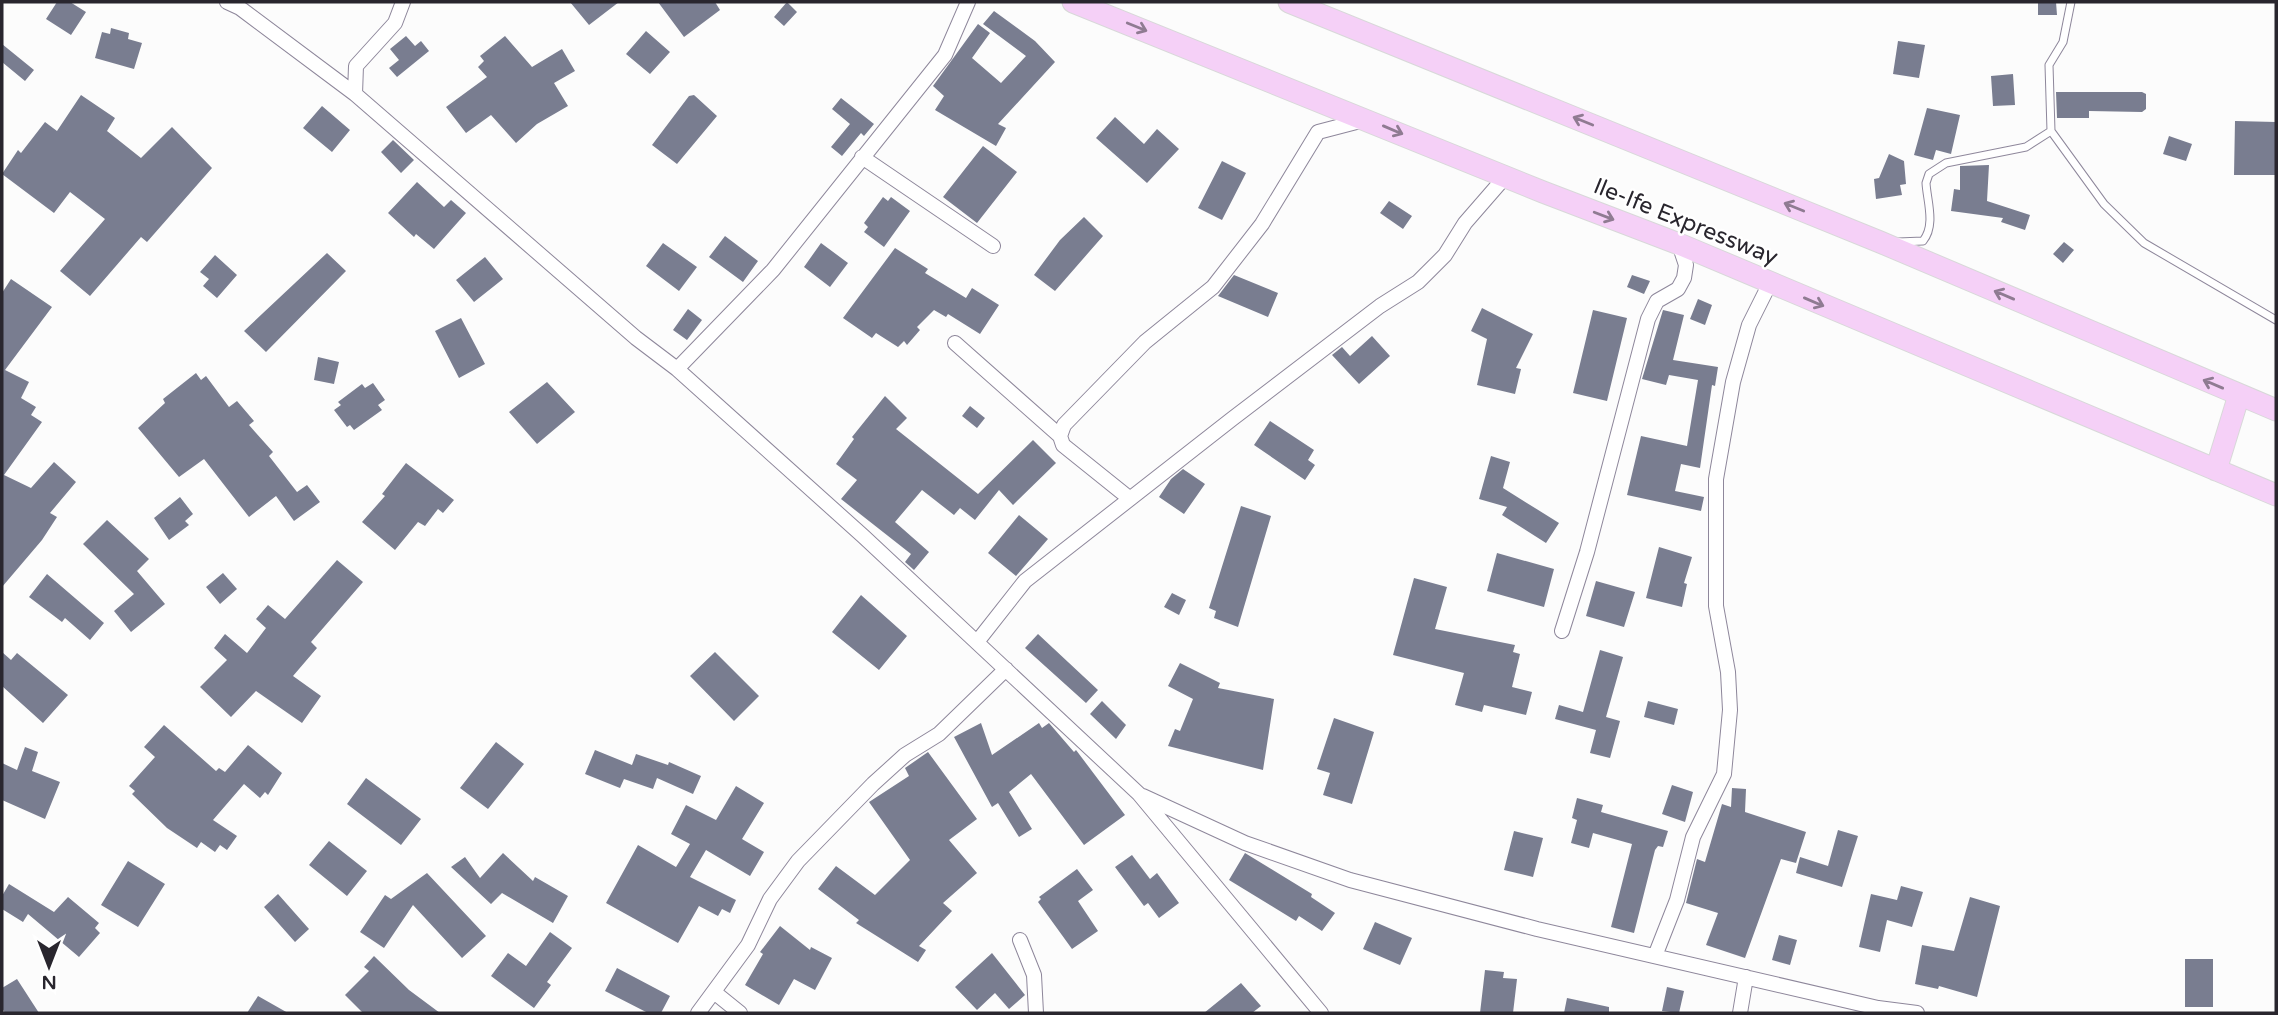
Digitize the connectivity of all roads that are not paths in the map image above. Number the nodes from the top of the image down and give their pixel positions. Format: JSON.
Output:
{"nodes":[{"id":1,"x":227,"y":2,"type":"edge"},
{"id":2,"x":403,"y":2,"type":"edge"},
{"id":3,"x":968,"y":2,"type":"edge"},
{"id":4,"x":1073,"y":2,"type":"edge"},
{"id":5,"x":1289,"y":2,"type":"edge"},
{"id":6,"x":2071,"y":2,"type":"edge"},
{"id":7,"x":355,"y":94,"type":"junction"},
{"id":8,"x":1367,"y":119,"type":"junction"},
{"id":9,"x":2052,"y":131,"type":"junction"},
{"id":10,"x":862,"y":157,"type":"junction"},
{"id":11,"x":1506,"y":177,"type":"junction"},
{"id":12,"x":1880,"y":242,"type":"junction"},
{"id":13,"x":1679,"y":244,"type":"junction"},
{"id":14,"x":993,"y":246,"type":"dead end"},
{"id":15,"x":1770,"y":283,"type":"junction"},
{"id":16,"x":2276,"y":320,"type":"edge"},
{"id":17,"x":955,"y":343,"type":"dead end"},
{"id":18,"x":677,"y":369,"type":"junction"},
{"id":19,"x":2239,"y":395,"type":"junction"},
{"id":20,"x":2276,"y":410,"type":"edge"},
{"id":21,"x":1060,"y":436,"type":"junction"},
{"id":22,"x":2216,"y":470,"type":"junction"},
{"id":23,"x":2276,"y":495,"type":"edge"},
{"id":24,"x":1129,"y":498,"type":"junction"},
{"id":25,"x":1562,"y":631,"type":"dead end"},
{"id":26,"x":977,"y":642,"type":"junction"},
{"id":27,"x":1006,"y":669,"type":"junction"},
{"id":28,"x":1139,"y":794,"type":"junction"},
{"id":29,"x":1020,"y":940,"type":"dead end"},
{"id":30,"x":1655,"y":956,"type":"junction"},
{"id":31,"x":1746,"y":977,"type":"junction"},
{"id":32,"x":714,"y":992,"type":"junction"},
{"id":33,"x":1878,"y":1010,"type":"edge"},
{"id":34,"x":698,"y":1013,"type":"edge"},
{"id":35,"x":740,"y":1013,"type":"edge"},
{"id":36,"x":1036,"y":1013,"type":"edge"},
{"id":37,"x":1321,"y":1013,"type":"edge"},
{"id":38,"x":1740,"y":1013,"type":"edge"},
{"id":39,"x":1917,"y":1013,"type":"edge"}],
"edges":[{"from":1,"to":7,"type":"street"},
{"from":2,"to":7,"type":"street"},
{"from":3,"to":10,"type":"street"},
{"from":4,"to":8,"type":"main road","name":"Ile-Ife Expressway","one_way":true},
{"from":12,"to":5,"type":"main road","one_way":true},
{"from":6,"to":9,"type":"lane"},
{"from":7,"to":18,"type":"street"},
{"from":8,"to":11,"type":"main road","name":"Ile-Ife Expressway","one_way":true},
{"from":8,"to":21,"type":"street"},
{"from":9,"to":12,"type":"lane"},
{"from":9,"to":16,"type":"lane"},
{"from":10,"to":14,"type":"street"},
{"from":10,"to":18,"type":"street"},
{"from":11,"to":13,"type":"main road","name":"Ile-Ife Expressway","one_way":true},
{"from":11,"to":24,"type":"street"},
{"from":19,"to":12,"type":"main road","one_way":true},
{"from":13,"to":15,"type":"main road","name":"Ile-Ife Expressway"},
{"from":13,"to":25,"type":"street"},
{"from":15,"to":22,"type":"main road","name":"Ile-Ife Expressway","one_way":true},
{"from":15,"to":30,"type":"street"},
{"from":17,"to":21,"type":"street"},
{"from":18,"to":26,"type":"street"},
{"from":19,"to":20,"type":"main road"},
{"from":19,"to":22,"type":"main road"},
{"from":21,"to":24,"type":"street"},
{"from":22,"to":23,"type":"main road","name":"Ile-Ife Expressway"},
{"from":24,"to":26,"type":"street"},
{"from":26,"to":27,"type":"street"},
{"from":27,"to":28,"type":"street"},
{"from":27,"to":32,"type":"street"},
{"from":28,"to":30,"type":"street"},
{"from":28,"to":37,"type":"street"},
{"from":29,"to":36,"type":"street"},
{"from":30,"to":31,"type":"street"},
{"from":31,"to":33,"type":"street"},
{"from":31,"to":38,"type":"street"},
{"from":32,"to":34,"type":"street"},
{"from":32,"to":35,"type":"street"},
{"from":33,"to":39,"type":"street"}]}
